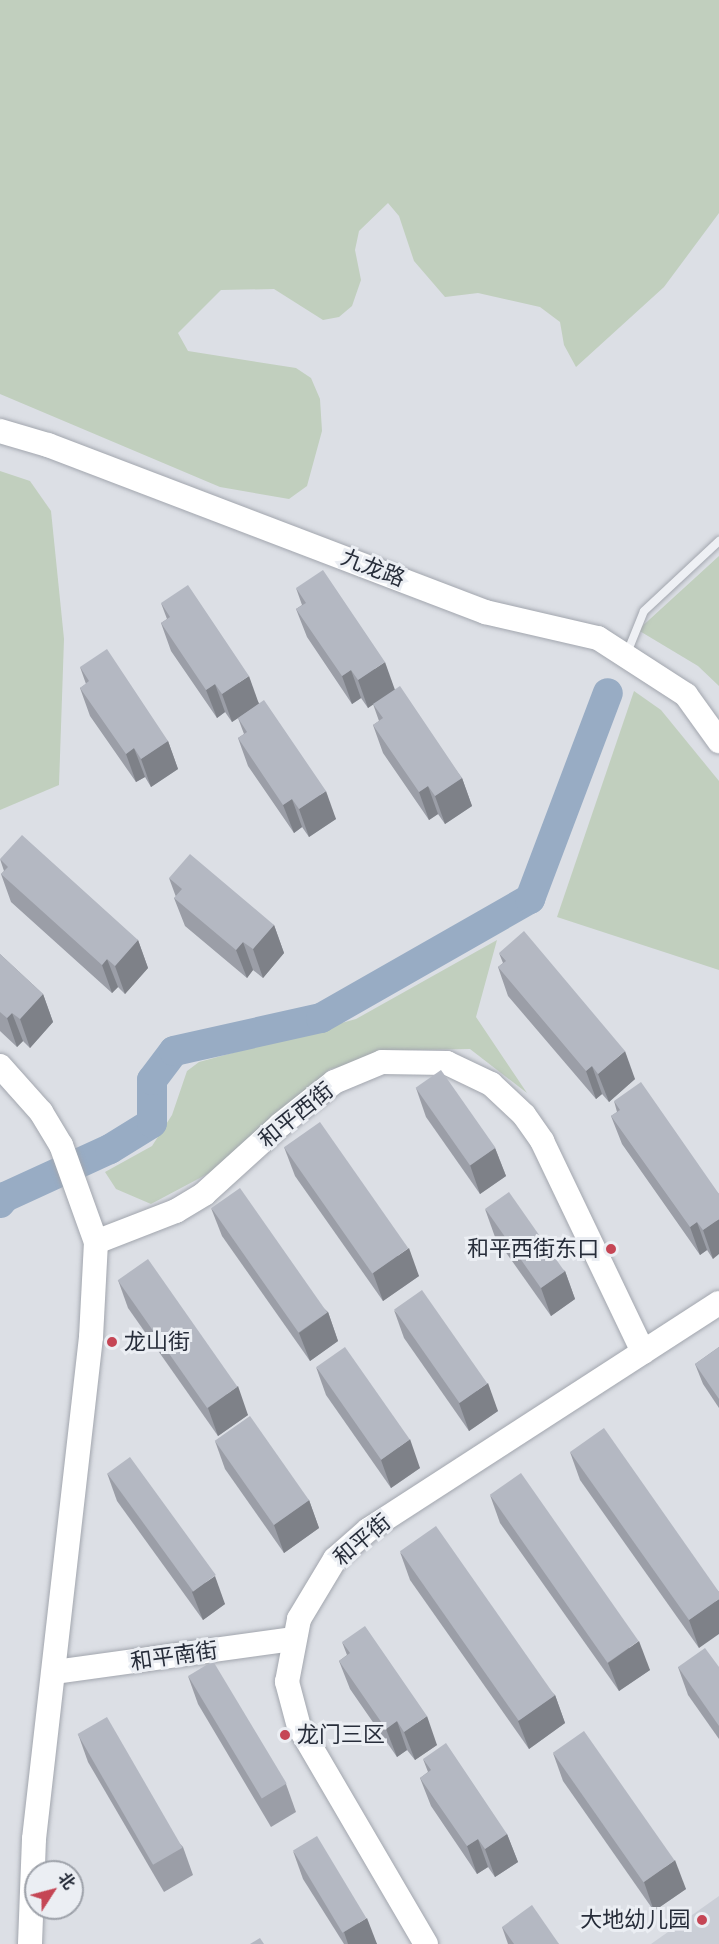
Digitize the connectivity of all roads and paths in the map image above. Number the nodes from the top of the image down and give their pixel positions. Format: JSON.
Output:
{"nodes":[{"id":1,"x":0,"y":431,"type":"edge"},
{"id":2,"x":719,"y":541,"type":"edge"},
{"id":3,"x":626,"y":656,"type":"junction"},
{"id":4,"x":719,"y":741,"type":"edge"},
{"id":5,"x":0,"y":1066,"type":"edge"},
{"id":6,"x":96,"y":1242,"type":"junction"},
{"id":7,"x":719,"y":1303,"type":"edge"},
{"id":8,"x":643,"y":1352,"type":"junction"},
{"id":9,"x":293,"y":1639,"type":"junction"},
{"id":10,"x":55,"y":1672,"type":"junction"},
{"id":11,"x":30,"y":1944,"type":"edge"},
{"id":12,"x":426,"y":1944,"type":"edge"}],
"edges":[{"from":1,"to":3,"type":"street","name":"九龙路"},
{"from":2,"to":3,"type":"lane"},
{"from":3,"to":4,"type":"street","name":"九龙路"},
{"from":5,"to":6,"type":"street"},
{"from":6,"to":8,"type":"street","name":"和平西街"},
{"from":6,"to":10,"type":"street"},
{"from":7,"to":8,"type":"street","name":"和平街"},
{"from":8,"to":9,"type":"street","name":"和平街"},
{"from":9,"to":10,"type":"street","name":"和平南街"},
{"from":9,"to":12,"type":"street","name":"和平街"},
{"from":10,"to":11,"type":"street"}]}
